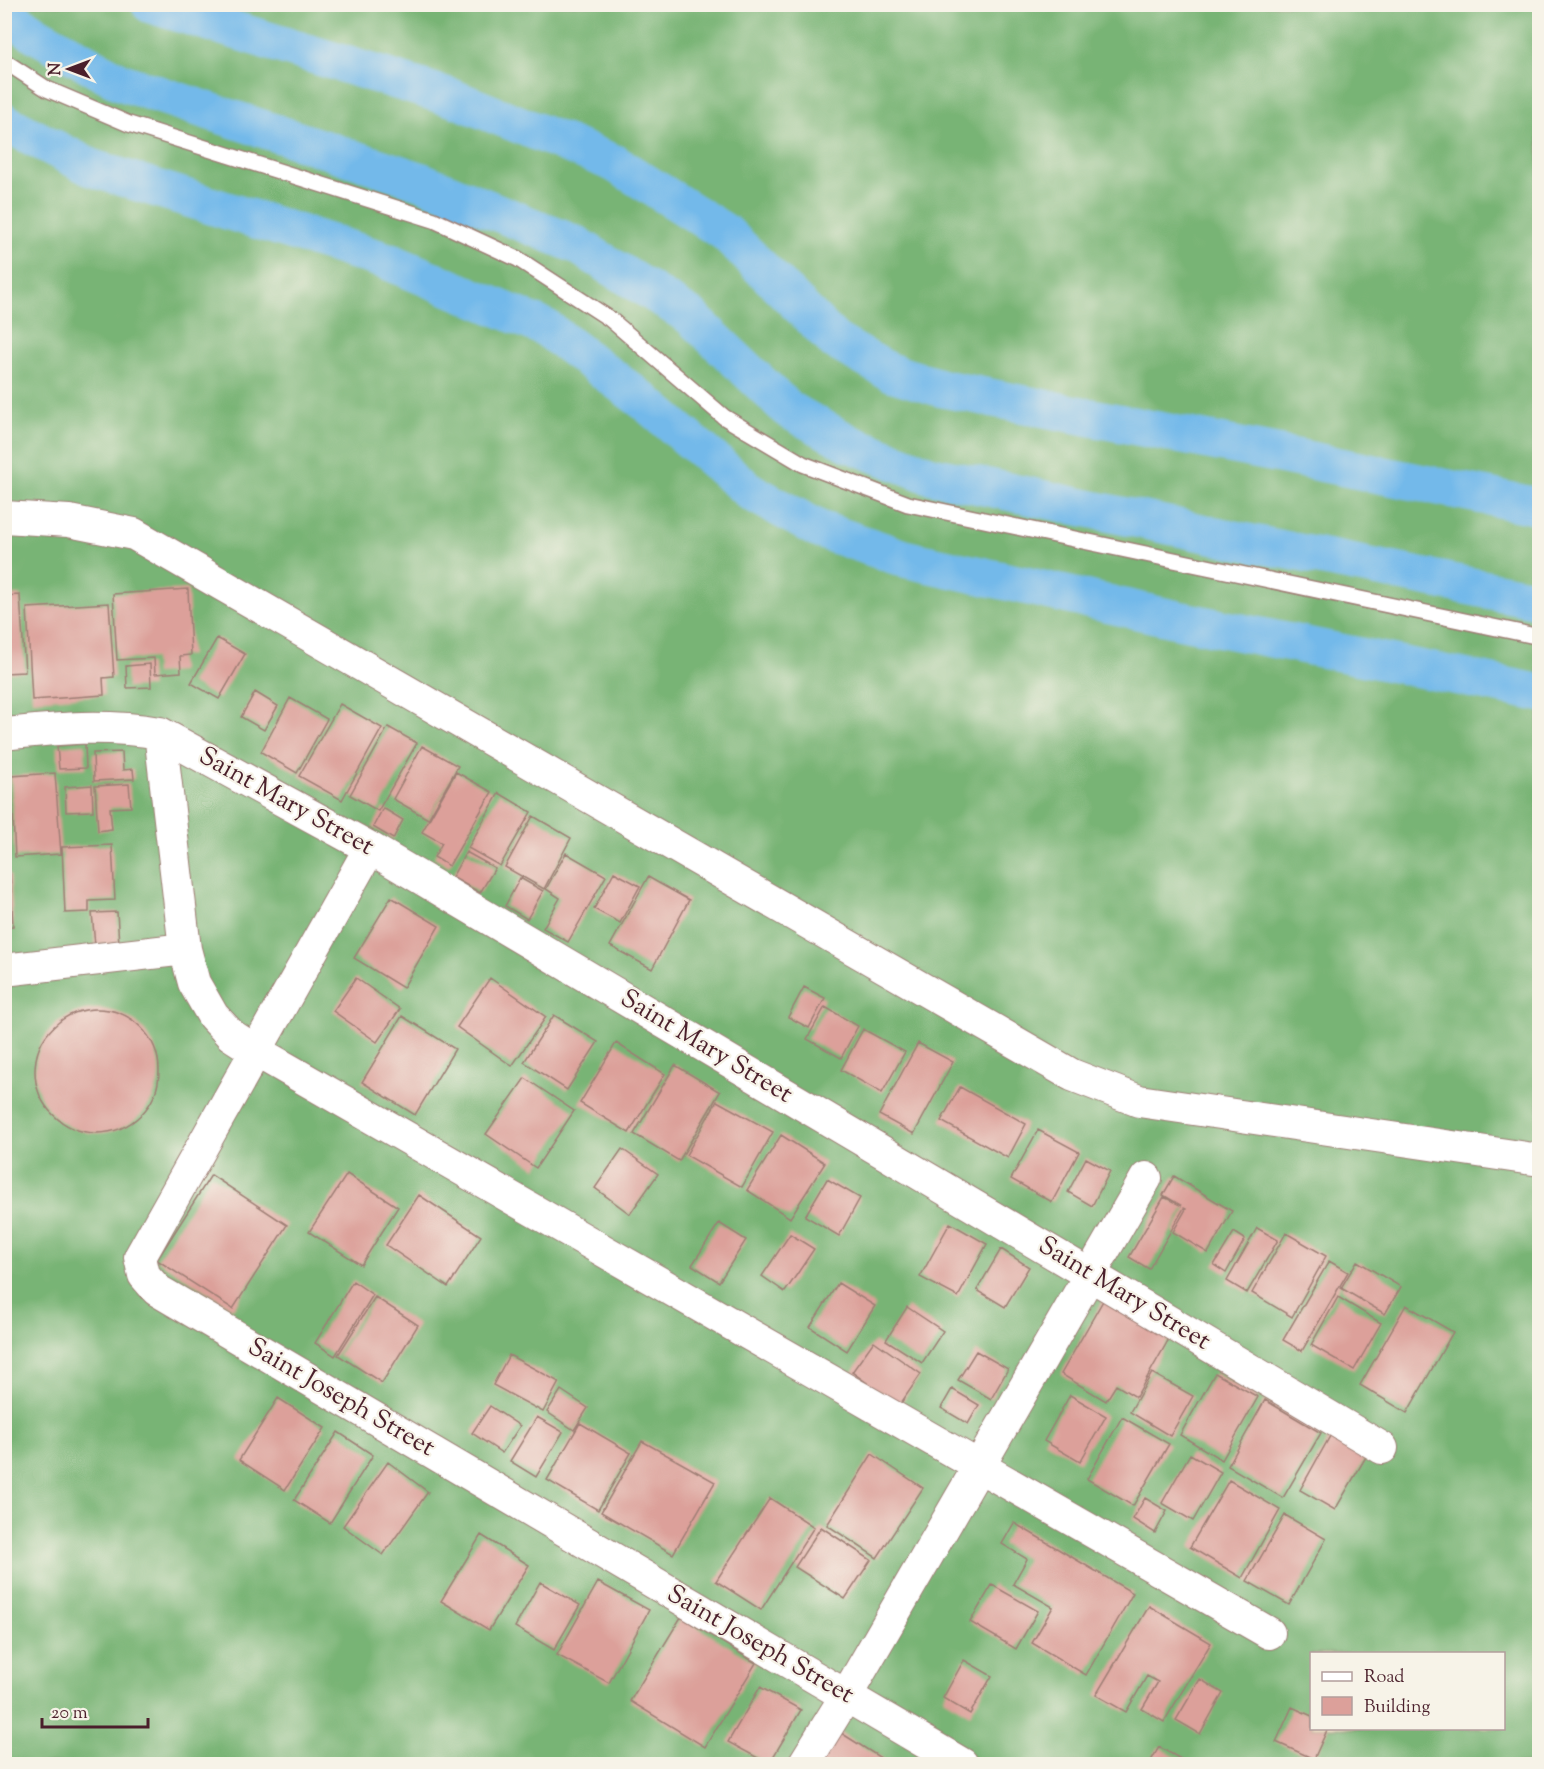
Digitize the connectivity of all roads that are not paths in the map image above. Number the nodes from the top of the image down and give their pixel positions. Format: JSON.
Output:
{"nodes":[{"id":1,"x":4,"y":61,"type":"edge"},
{"id":2,"x":4,"y":517,"type":"edge"},
{"id":3,"x":1539,"y":637,"type":"edge"},
{"id":4,"x":160,"y":733,"type":"junction"},
{"id":5,"x":4,"y":734,"type":"edge"},
{"id":6,"x":370,"y":848,"type":"junction"},
{"id":7,"x":185,"y":949,"type":"junction"},
{"id":8,"x":4,"y":970,"type":"edge"},
{"id":9,"x":256,"y":1051,"type":"junction"},
{"id":10,"x":1539,"y":1160,"type":"edge"},
{"id":11,"x":1146,"y":1178,"type":"dead end"},
{"id":12,"x":1090,"y":1275,"type":"junction"},
{"id":13,"x":1382,"y":1448,"type":"dead end"},
{"id":14,"x":979,"y":1466,"type":"junction"},
{"id":15,"x":1269,"y":1633,"type":"dead end"},
{"id":16,"x":846,"y":1696,"type":"junction"},
{"id":17,"x":804,"y":1764,"type":"edge"},
{"id":18,"x":962,"y":1764,"type":"edge"}],
"edges":[{"from":1,"to":3,"type":"lane"},
{"from":2,"to":10,"type":"street"},
{"from":4,"to":5,"type":"street","name":"Saint Mary Street"},
{"from":4,"to":6,"type":"street","name":"Saint Mary Street"},
{"from":4,"to":7,"type":"street"},
{"from":6,"to":9,"type":"street","name":"Saint Joseph Street"},
{"from":6,"to":12,"type":"street","name":"Saint Mary Street"},
{"from":7,"to":8,"type":"street"},
{"from":7,"to":9,"type":"street"},
{"from":9,"to":14,"type":"street"},
{"from":9,"to":16,"type":"street","name":"Saint Joseph Street"},
{"from":11,"to":12,"type":"street"},
{"from":12,"to":13,"type":"street","name":"Saint Mary Street"},
{"from":12,"to":14,"type":"street"},
{"from":14,"to":15,"type":"street"},
{"from":14,"to":16,"type":"street"},
{"from":16,"to":17,"type":"street"},
{"from":16,"to":18,"type":"street","name":"Saint Joseph Street"}]}
